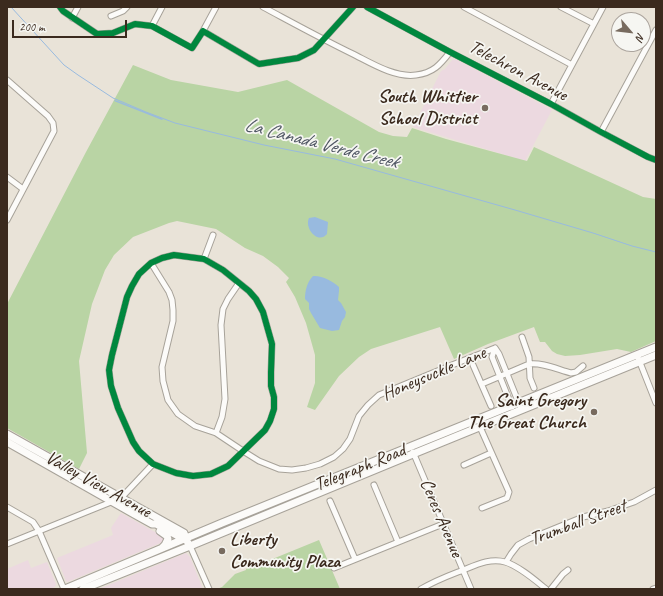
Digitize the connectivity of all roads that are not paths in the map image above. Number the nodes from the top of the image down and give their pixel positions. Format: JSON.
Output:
{"nodes":[{"id":1,"x":60,"y":7,"type":"edge"},
{"id":2,"x":78,"y":7,"type":"edge"},
{"id":3,"x":127,"y":7,"type":"edge"},
{"id":4,"x":162,"y":7,"type":"edge"},
{"id":5,"x":216,"y":7,"type":"edge"},
{"id":6,"x":263,"y":7,"type":"edge"},
{"id":7,"x":353,"y":7,"type":"edge"},
{"id":8,"x":367,"y":7,"type":"edge"},
{"id":9,"x":464,"y":7,"type":"edge"},
{"id":10,"x":561,"y":7,"type":"edge"},
{"id":11,"x":603,"y":7,"type":"edge"},
{"id":12,"x":111,"y":16,"type":"dead end"},
{"id":13,"x":72,"y":18,"type":"junction"},
{"id":14,"x":594,"y":24,"type":"junction"},
{"id":15,"x":152,"y":26,"type":"junction"},
{"id":16,"x":656,"y":30,"type":"edge"},
{"id":17,"x":203,"y":32,"type":"junction"},
{"id":18,"x":324,"y":40,"type":"junction"},
{"id":19,"x":450,"y":52,"type":"junction"},
{"id":20,"x":572,"y":65,"type":"junction"},
{"id":21,"x":7,"y":80,"type":"edge"},
{"id":22,"x":552,"y":104,"type":"junction"},
{"id":23,"x":601,"y":132,"type":"junction"},
{"id":24,"x":655,"y":157,"type":"edge"},
{"id":25,"x":7,"y":177,"type":"edge"},
{"id":26,"x":23,"y":189,"type":"junction"},
{"id":27,"x":7,"y":220,"type":"edge"},
{"id":28,"x":213,"y":235,"type":"dead end"},
{"id":29,"x":204,"y":259,"type":"junction"},
{"id":30,"x":151,"y":263,"type":"junction"},
{"id":31,"x":239,"y":284,"type":"junction"},
{"id":32,"x":522,"y":336,"type":"dead end"},
{"id":33,"x":656,"y":347,"type":"edge"},
{"id":34,"x":494,"y":348,"type":"junction"},
{"id":35,"x":656,"y":355,"type":"edge"},
{"id":36,"x":638,"y":359,"type":"junction"},
{"id":37,"x":473,"y":364,"type":"dead end"},
{"id":38,"x":529,"y":364,"type":"junction"},
{"id":39,"x":583,"y":366,"type":"dead end"},
{"id":40,"x":507,"y":374,"type":"junction"},
{"id":41,"x":500,"y":377,"type":"junction"},
{"id":42,"x":482,"y":384,"type":"junction"},
{"id":43,"x":534,"y":388,"type":"dead end"},
{"id":44,"x":656,"y":403,"type":"edge"},
{"id":45,"x":491,"y":406,"type":"dead end"},
{"id":46,"x":520,"y":406,"type":"junction"},
{"id":47,"x":513,"y":410,"type":"junction"},
{"id":48,"x":480,"y":427,"type":"junction"},
{"id":49,"x":216,"y":433,"type":"junction"},
{"id":50,"x":7,"y":434,"type":"edge"},
{"id":51,"x":7,"y":442,"type":"edge"},
{"id":52,"x":412,"y":450,"type":"junction"},
{"id":53,"x":243,"y":452,"type":"junction"},
{"id":54,"x":491,"y":454,"type":"junction"},
{"id":55,"x":153,"y":464,"type":"junction"},
{"id":56,"x":464,"y":464,"type":"dead end"},
{"id":57,"x":374,"y":485,"type":"dead end"},
{"id":58,"x":656,"y":490,"type":"edge"},
{"id":59,"x":121,"y":498,"type":"junction"},
{"id":60,"x":112,"y":502,"type":"junction"},
{"id":61,"x":330,"y":502,"type":"dead end"},
{"id":62,"x":7,"y":507,"type":"edge"},
{"id":63,"x":482,"y":508,"type":"dead end"},
{"id":64,"x":152,"y":524,"type":"junction"},
{"id":65,"x":443,"y":524,"type":"junction"},
{"id":66,"x":39,"y":531,"type":"junction"},
{"id":67,"x":186,"y":540,"type":"junction"},
{"id":68,"x":398,"y":542,"type":"junction"},
{"id":69,"x":7,"y":544,"type":"edge"},
{"id":70,"x":190,"y":546,"type":"junction"},
{"id":71,"x":158,"y":550,"type":"junction"},
{"id":72,"x":354,"y":559,"type":"junction"},
{"id":73,"x":506,"y":562,"type":"junction"},
{"id":74,"x":334,"y":568,"type":"dead end"},
{"id":75,"x":463,"y":570,"type":"junction"},
{"id":76,"x":568,"y":570,"type":"dead end"},
{"id":77,"x":656,"y":588,"type":"edge"},
{"id":78,"x":64,"y":589,"type":"edge"},
{"id":79,"x":83,"y":589,"type":"edge"},
{"id":80,"x":209,"y":589,"type":"edge"},
{"id":81,"x":421,"y":589,"type":"edge"},
{"id":82,"x":471,"y":589,"type":"edge"},
{"id":83,"x":546,"y":589,"type":"edge"},
{"id":84,"x":551,"y":589,"type":"edge"},
{"id":85,"x":653,"y":589,"type":"edge"}],
"edges":[{"from":1,"to":13,"type":"street"},
{"from":2,"to":13,"type":"street"},
{"from":3,"to":12,"type":"street"},
{"from":4,"to":15,"type":"street"},
{"from":5,"to":17,"type":"street"},
{"from":6,"to":18,"type":"street"},
{"from":7,"to":18,"type":"street"},
{"from":8,"to":19,"type":"street","name":"Telechron Avenue"},
{"from":9,"to":20,"type":"street"},
{"from":10,"to":14,"type":"street"},
{"from":11,"to":14,"type":"street"},
{"from":13,"to":15,"type":"street"},
{"from":14,"to":20,"type":"street"},
{"from":15,"to":17,"type":"street"},
{"from":16,"to":23,"type":"street"},
{"from":17,"to":18,"type":"street"},
{"from":18,"to":19,"type":"street"},
{"from":19,"to":22,"type":"street","name":"Telechron Avenue"},
{"from":20,"to":22,"type":"street"},
{"from":21,"to":26,"type":"street"},
{"from":22,"to":23,"type":"street","name":"Telechron Avenue"},
{"from":23,"to":24,"type":"street","name":"Telechron Avenue"},
{"from":25,"to":26,"type":"street"},
{"from":26,"to":27,"type":"street"},
{"from":28,"to":29,"type":"street"},
{"from":29,"to":30,"type":"street"},
{"from":29,"to":31,"type":"street"},
{"from":30,"to":49,"type":"street","name":"Honeysuckle Lane"},
{"from":30,"to":55,"type":"street"},
{"from":31,"to":49,"type":"street"},
{"from":31,"to":53,"type":"street"},
{"from":32,"to":38,"type":"street"},
{"from":33,"to":36,"type":"main road","name":"Telegraph Road"},
{"from":34,"to":40,"type":"street"},
{"from":34,"to":41,"type":"street"},
{"from":34,"to":53,"type":"street","name":"Honeysuckle Lane"},
{"from":35,"to":36,"type":"main road","name":"Telegraph Road"},
{"from":36,"to":44,"type":"street"},
{"from":36,"to":46,"type":"main road","name":"Telegraph Road"},
{"from":37,"to":42,"type":"street"},
{"from":38,"to":39,"type":"street"},
{"from":38,"to":40,"type":"street"},
{"from":38,"to":43,"type":"street"},
{"from":40,"to":41,"type":"street"},
{"from":40,"to":46,"type":"street"},
{"from":41,"to":42,"type":"street"},
{"from":41,"to":47,"type":"street"},
{"from":42,"to":45,"type":"street"},
{"from":46,"to":47,"type":"main road","name":"Telegraph Road"},
{"from":47,"to":48,"type":"main road","name":"Telegraph Road"},
{"from":47,"to":52,"type":"main road","name":"Telegraph Road"},
{"from":48,"to":52,"type":"main road","name":"Telegraph Road"},
{"from":48,"to":54,"type":"street"},
{"from":49,"to":53,"type":"street","name":"Honeysuckle Lane"},
{"from":50,"to":59,"type":"main road","name":"Valley View Avenue"},
{"from":51,"to":60,"type":"main road","name":"Valley View Avenue"},
{"from":52,"to":65,"type":"street","name":"Ceres Avenue"},
{"from":52,"to":67,"type":"main road","name":"Telegraph Road"},
{"from":52,"to":70,"type":"main road","name":"Telegraph Road"},
{"from":53,"to":55,"type":"street"},
{"from":54,"to":56,"type":"street"},
{"from":54,"to":63,"type":"street"},
{"from":55,"to":59,"type":"street"},
{"from":57,"to":68,"type":"street"},
{"from":58,"to":73,"type":"street","name":"Trumball Street"},
{"from":59,"to":60,"type":"street"},
{"from":59,"to":67,"type":"main road","name":"Valley View Avenue"},
{"from":60,"to":64,"type":"main road","name":"Valley View Avenue"},
{"from":60,"to":66,"type":"street"},
{"from":61,"to":72,"type":"street"},
{"from":62,"to":66,"type":"street"},
{"from":64,"to":67,"type":"main road","name":"Valley View Avenue"},
{"from":64,"to":71,"type":"main road"},
{"from":65,"to":68,"type":"street"},
{"from":65,"to":75,"type":"street","name":"Ceres Avenue"},
{"from":66,"to":69,"type":"street"},
{"from":66,"to":78,"type":"street"},
{"from":67,"to":70,"type":"main road","name":"Valley View Avenue"},
{"from":67,"to":71,"type":"main road","name":"Telegraph Road"},
{"from":68,"to":72,"type":"street"},
{"from":70,"to":79,"type":"main road","name":"Telegraph Road"},
{"from":70,"to":80,"type":"street","name":"Valley View Avenue"},
{"from":71,"to":78,"type":"main road","name":"Telegraph Road"},
{"from":72,"to":74,"type":"street"},
{"from":73,"to":75,"type":"street"},
{"from":73,"to":83,"type":"street"},
{"from":75,"to":81,"type":"street"},
{"from":75,"to":82,"type":"street","name":"Ceres Avenue"},
{"from":76,"to":84,"type":"street"},
{"from":77,"to":85,"type":"street"}]}
